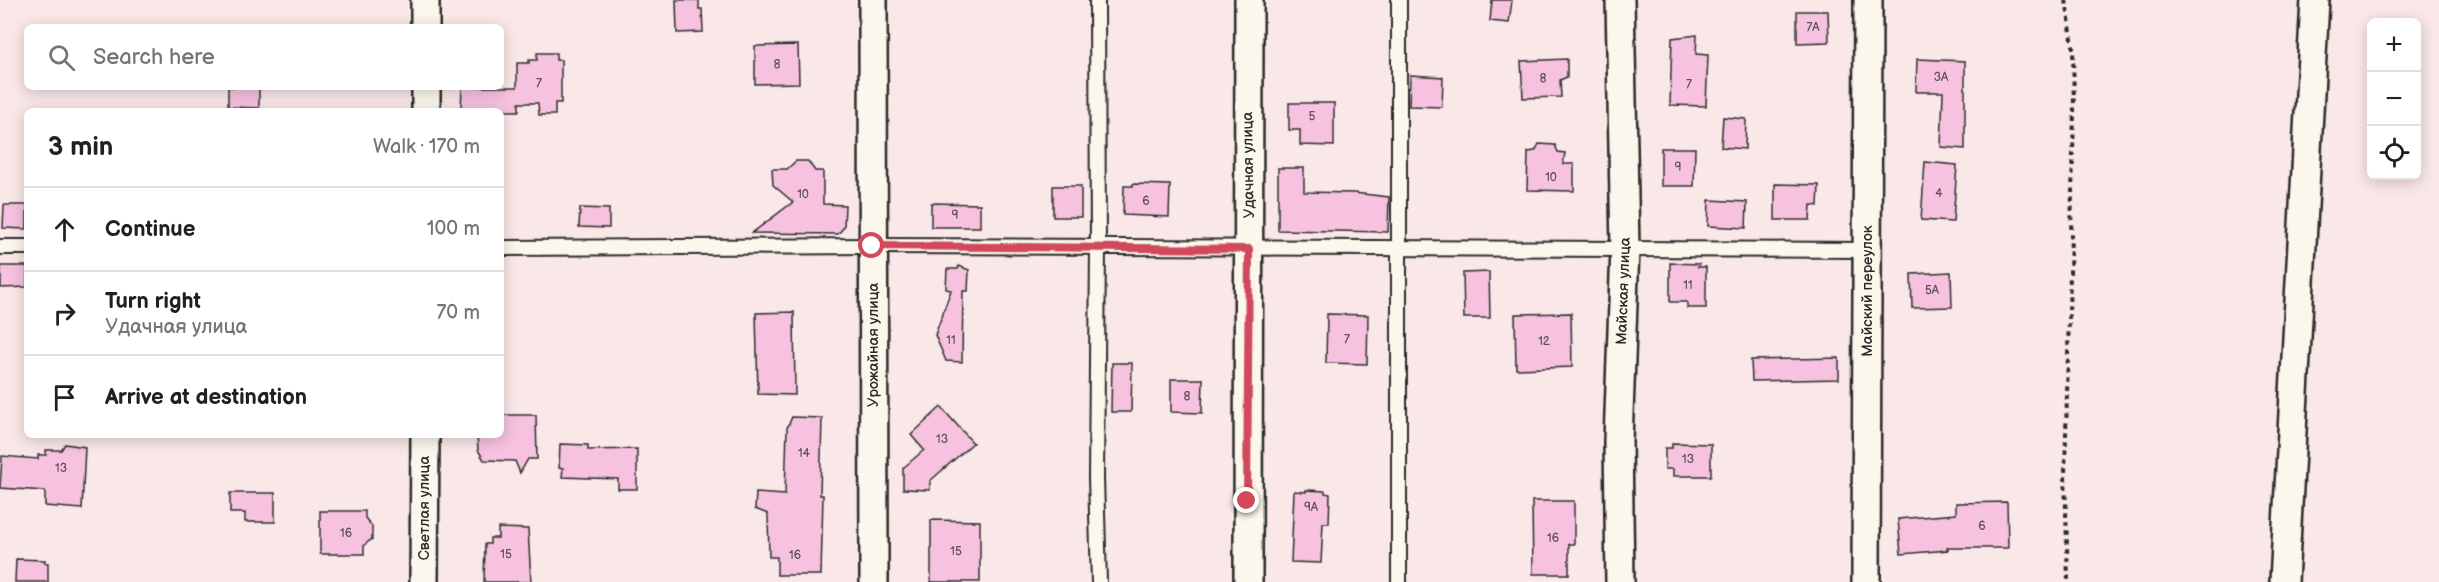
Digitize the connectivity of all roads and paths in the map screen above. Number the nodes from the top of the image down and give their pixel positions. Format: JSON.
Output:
{"nodes":[{"id":1,"x":425,"y":0,"type":"edge"},
{"id":2,"x":873,"y":0,"type":"edge"},
{"id":3,"x":1097,"y":0,"type":"edge"},
{"id":4,"x":1249,"y":0,"type":"edge"},
{"id":5,"x":1400,"y":0,"type":"edge"},
{"id":6,"x":1620,"y":0,"type":"edge"},
{"id":7,"x":1868,"y":0,"type":"edge"},
{"id":8,"x":2066,"y":0,"type":"edge"},
{"id":9,"x":2315,"y":0,"type":"edge"},
{"id":10,"x":425,"y":24,"type":"edge"},
{"id":11,"x":426,"y":90,"type":"edge"},
{"id":12,"x":426,"y":108,"type":"edge"},
{"id":13,"x":872,"y":246,"type":"junction"},
{"id":14,"x":0,"y":247,"type":"edge"},
{"id":15,"x":24,"y":247,"type":"edge"},
{"id":16,"x":504,"y":248,"type":"edge"},
{"id":17,"x":1098,"y":248,"type":"junction"},
{"id":18,"x":1625,"y":248,"type":"junction"},
{"id":19,"x":1249,"y":249,"type":"junction"},
{"id":20,"x":1400,"y":249,"type":"junction"},
{"id":21,"x":1868,"y":250,"type":"junction"},
{"id":22,"x":425,"y":438,"type":"edge"},
{"id":23,"x":424,"y":582,"type":"edge"},
{"id":24,"x":874,"y":582,"type":"edge"},
{"id":25,"x":1099,"y":582,"type":"edge"},
{"id":26,"x":1248,"y":582,"type":"edge"},
{"id":27,"x":1399,"y":582,"type":"edge"},
{"id":28,"x":1620,"y":582,"type":"edge"},
{"id":29,"x":1866,"y":582,"type":"edge"},
{"id":30,"x":2068,"y":582,"type":"edge"},
{"id":31,"x":2284,"y":582,"type":"edge"}],
"edges":[{"from":1,"to":10,"type":"street"},
{"from":2,"to":13,"type":"street","name":"Урожайная улица"},
{"from":3,"to":17,"type":"lane"},
{"from":4,"to":19,"type":"street","name":"Удачная улица"},
{"from":5,"to":20,"type":"lane"},
{"from":6,"to":18,"type":"street","name":"Майская улица"},
{"from":7,"to":21,"type":"street","name":"Майский переулок"},
{"from":8,"to":30,"type":"path"},
{"from":9,"to":31,"type":"street"},
{"from":11,"to":12,"type":"street"},
{"from":13,"to":16,"type":"lane"},
{"from":13,"to":17,"type":"lane"},
{"from":13,"to":24,"type":"street","name":"Урожайная улица"},
{"from":14,"to":15,"type":"lane"},
{"from":17,"to":19,"type":"lane"},
{"from":17,"to":25,"type":"lane"},
{"from":18,"to":20,"type":"lane"},
{"from":18,"to":21,"type":"lane"},
{"from":18,"to":28,"type":"street","name":"Майская улица"},
{"from":19,"to":20,"type":"lane"},
{"from":19,"to":26,"type":"street","name":"Удачная улица"},
{"from":20,"to":27,"type":"lane"},
{"from":21,"to":29,"type":"street","name":"Майский переулок"},
{"from":22,"to":23,"type":"street","name":"Светлая улица"}]}
